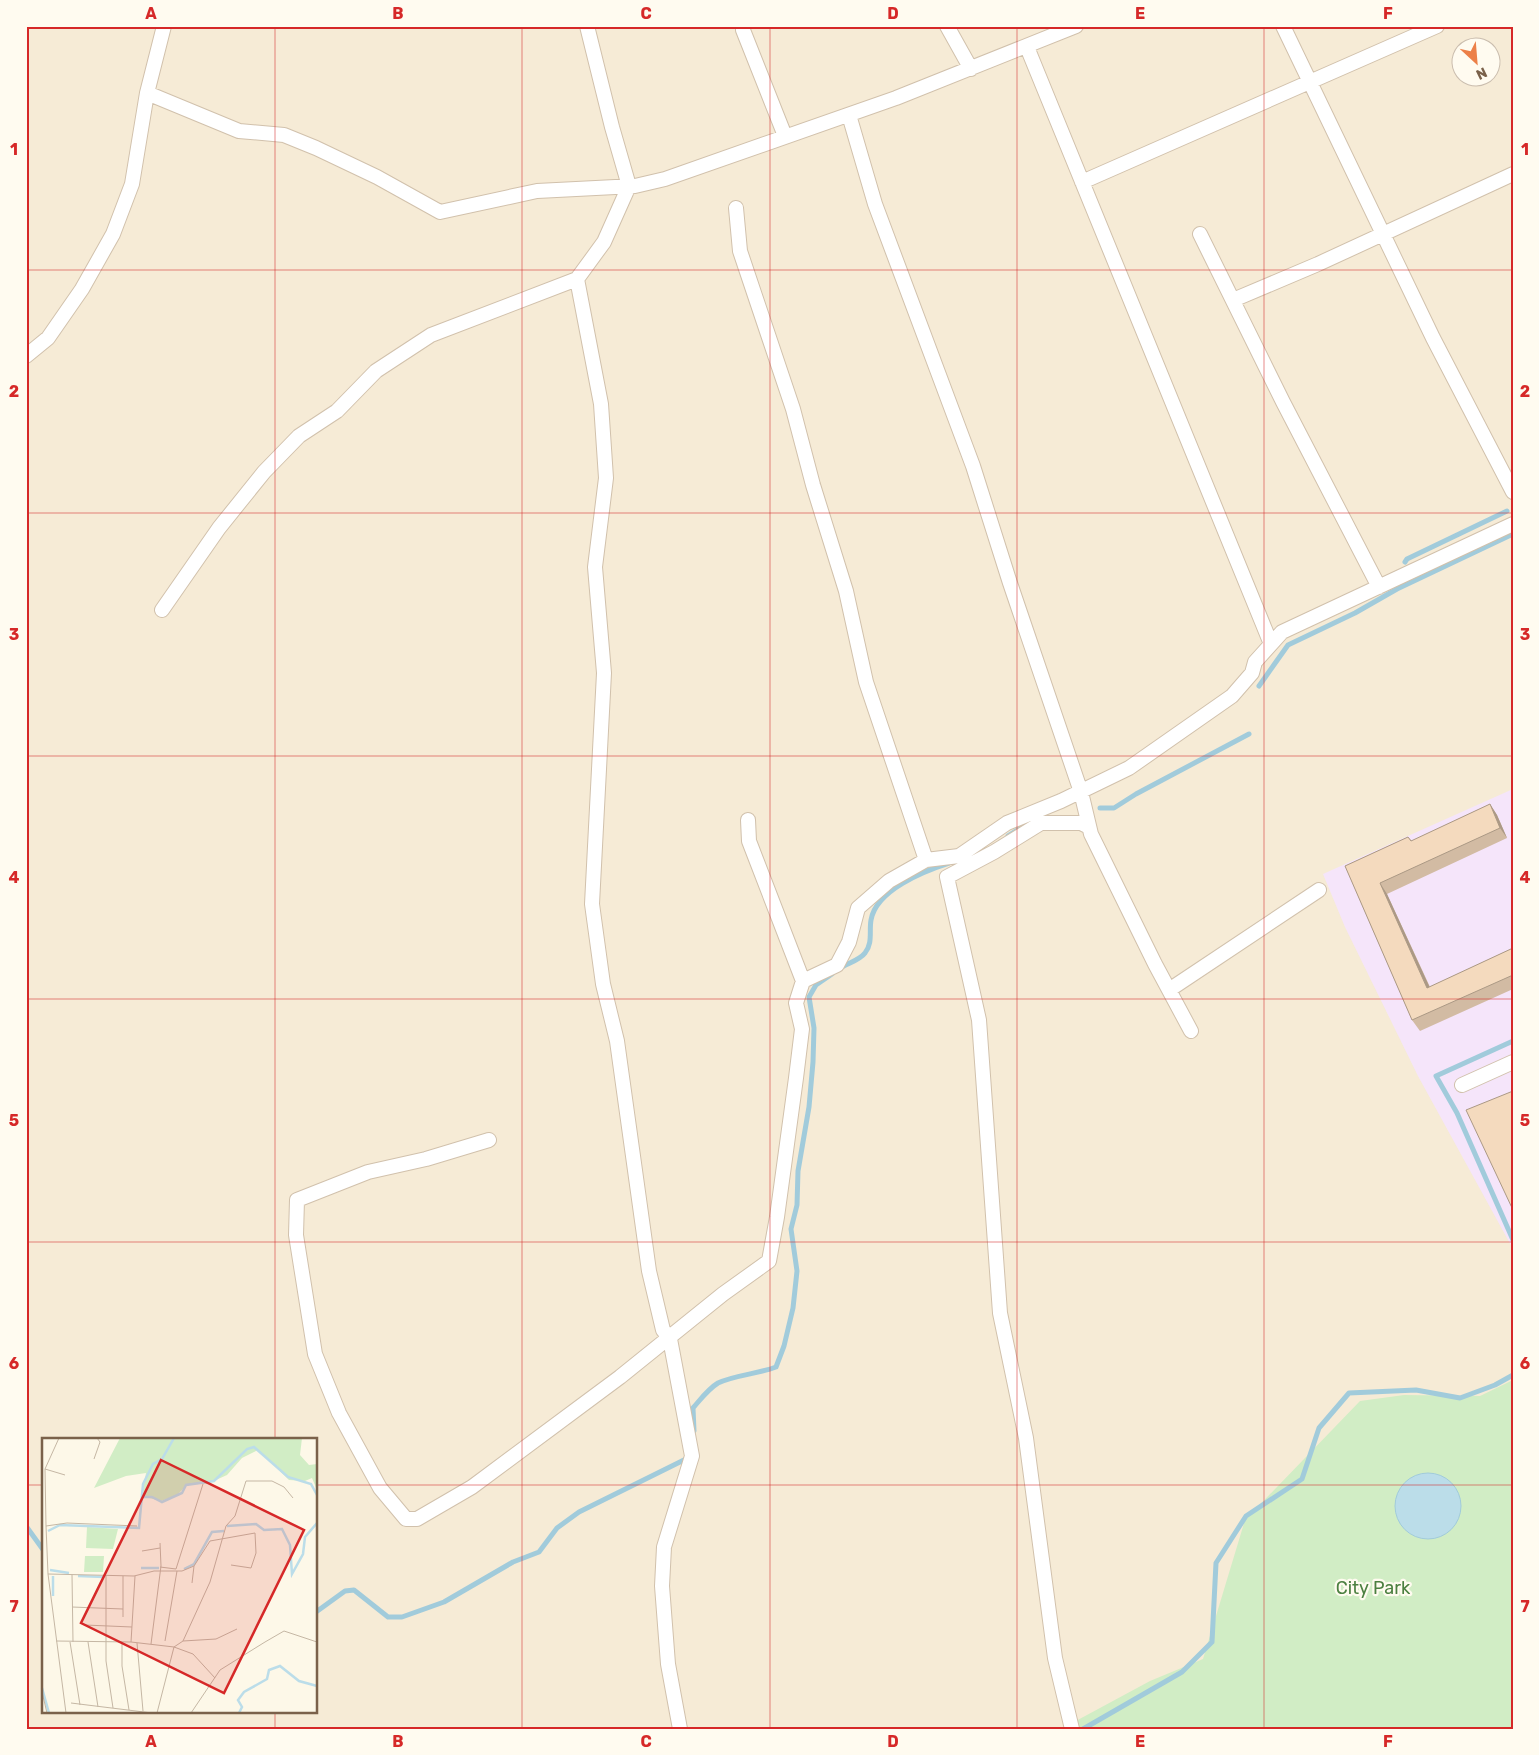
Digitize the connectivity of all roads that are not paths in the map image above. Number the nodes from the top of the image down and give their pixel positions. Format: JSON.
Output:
{"nodes":[{"id":1,"x":164,"y":26,"type":"edge"},
{"id":2,"x":587,"y":26,"type":"edge"},
{"id":3,"x":947,"y":26,"type":"edge"},
{"id":4,"x":1076,"y":26,"type":"edge"},
{"id":5,"x":1283,"y":26,"type":"edge"},
{"id":6,"x":1437,"y":26,"type":"edge"},
{"id":7,"x":743,"y":30,"type":"dead end"},
{"id":8,"x":1028,"y":47,"type":"junction"},
{"id":9,"x":971,"y":69,"type":"junction"},
{"id":10,"x":1309,"y":84,"type":"junction"},
{"id":11,"x":147,"y":92,"type":"junction"},
{"id":12,"x":849,"y":115,"type":"junction"},
{"id":13,"x":785,"y":136,"type":"junction"},
{"id":14,"x":1513,"y":174,"type":"edge"},
{"id":15,"x":1082,"y":182,"type":"junction"},
{"id":16,"x":630,"y":186,"type":"junction"},
{"id":17,"x":736,"y":208,"type":"dead end"},
{"id":18,"x":1200,"y":234,"type":"dead end"},
{"id":19,"x":1381,"y":234,"type":"junction"},
{"id":20,"x":577,"y":279,"type":"junction"},
{"id":21,"x":1233,"y":300,"type":"junction"},
{"id":22,"x":26,"y":356,"type":"edge"},
{"id":23,"x":1513,"y":492,"type":"edge"},
{"id":24,"x":1513,"y":524,"type":"edge"},
{"id":25,"x":1379,"y":588,"type":"junction"},
{"id":26,"x":162,"y":610,"type":"dead end"},
{"id":27,"x":1271,"y":644,"type":"junction"},
{"id":28,"x":1081,"y":792,"type":"junction"},
{"id":29,"x":748,"y":820,"type":"dead end"},
{"id":30,"x":1089,"y":827,"type":"junction"},
{"id":31,"x":926,"y":860,"type":"junction"},
{"id":32,"x":1319,"y":890,"type":"dead end"},
{"id":33,"x":803,"y":981,"type":"junction"},
{"id":34,"x":1169,"y":990,"type":"junction"},
{"id":35,"x":1192,"y":1031,"type":"dead end"},
{"id":36,"x":1513,"y":1062,"type":"edge"},
{"id":37,"x":1462,"y":1085,"type":"dead end"},
{"id":38,"x":489,"y":1140,"type":"dead end"},
{"id":39,"x":670,"y":1339,"type":"junction"},
{"id":40,"x":680,"y":1729,"type":"edge"},
{"id":41,"x":1072,"y":1729,"type":"edge"}],
"edges":[{"from":1,"to":11,"type":"street"},
{"from":2,"to":16,"type":"street"},
{"from":3,"to":9,"type":"street"},
{"from":4,"to":8,"type":"street"},
{"from":5,"to":10,"type":"street"},
{"from":6,"to":10,"type":"street"},
{"from":7,"to":13,"type":"street"},
{"from":8,"to":9,"type":"street"},
{"from":8,"to":15,"type":"street"},
{"from":9,"to":12,"type":"street"},
{"from":10,"to":15,"type":"street"},
{"from":10,"to":19,"type":"street"},
{"from":11,"to":16,"type":"street"},
{"from":11,"to":22,"type":"street"},
{"from":12,"to":13,"type":"street"},
{"from":12,"to":28,"type":"street"},
{"from":13,"to":16,"type":"street"},
{"from":14,"to":19,"type":"street"},
{"from":15,"to":27,"type":"street"},
{"from":16,"to":20,"type":"street"},
{"from":17,"to":31,"type":"street"},
{"from":18,"to":21,"type":"street"},
{"from":19,"to":21,"type":"street"},
{"from":19,"to":23,"type":"street"},
{"from":20,"to":26,"type":"street"},
{"from":20,"to":39,"type":"street"},
{"from":21,"to":25,"type":"street"},
{"from":24,"to":25,"type":"street"},
{"from":25,"to":27,"type":"street"},
{"from":27,"to":28,"type":"street"},
{"from":28,"to":30,"type":"street"},
{"from":28,"to":31,"type":"street"},
{"from":29,"to":33,"type":"street"},
{"from":30,"to":34,"type":"street"},
{"from":30,"to":41,"type":"street"},
{"from":31,"to":33,"type":"street"},
{"from":32,"to":34,"type":"street"},
{"from":33,"to":39,"type":"street"},
{"from":34,"to":35,"type":"street"},
{"from":36,"to":37,"type":"street"},
{"from":38,"to":39,"type":"street"},
{"from":39,"to":40,"type":"street"}]}
